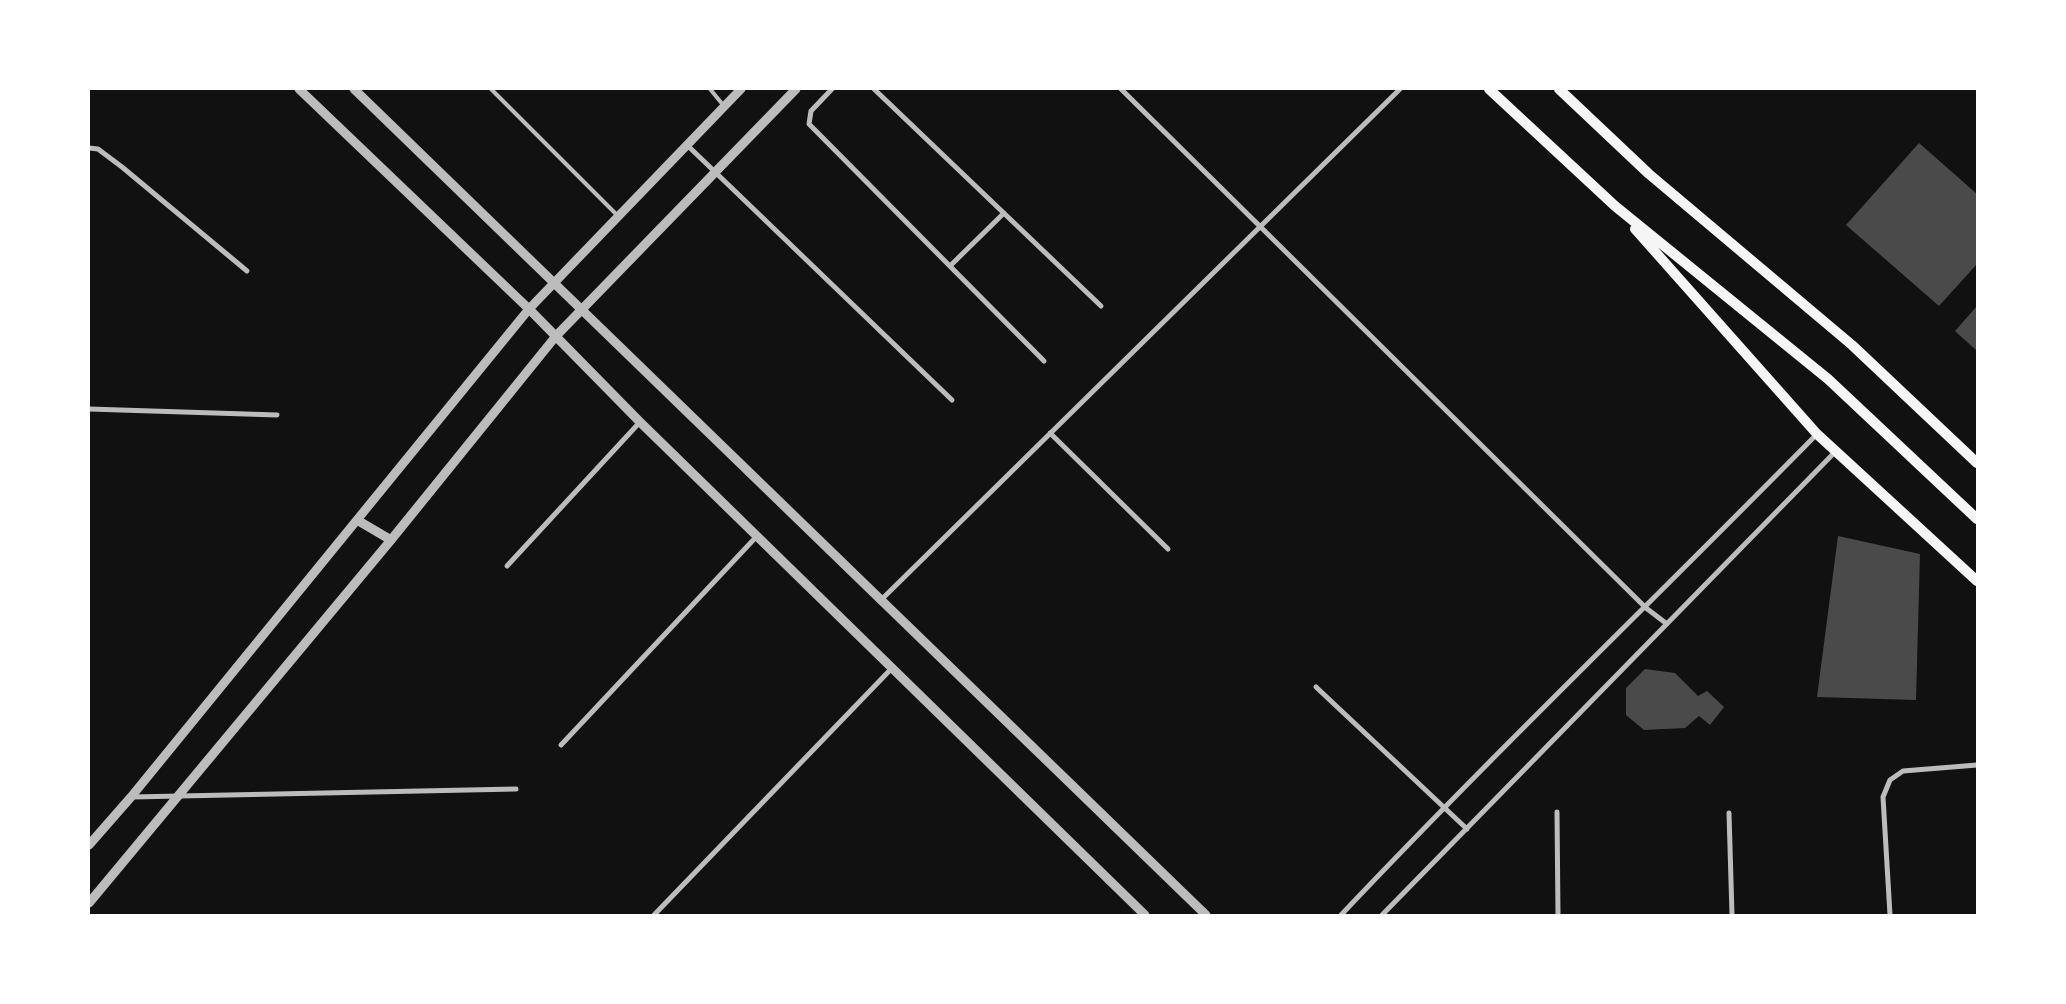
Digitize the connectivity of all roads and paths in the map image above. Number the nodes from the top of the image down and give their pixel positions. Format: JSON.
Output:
{"nodes":[{"id":1,"x":299,"y":89,"type":"edge"},
{"id":2,"x":354,"y":89,"type":"edge"},
{"id":3,"x":491,"y":89,"type":"edge"},
{"id":4,"x":710,"y":89,"type":"edge"},
{"id":5,"x":741,"y":89,"type":"edge"},
{"id":6,"x":796,"y":89,"type":"edge"},
{"id":7,"x":832,"y":89,"type":"edge"},
{"id":8,"x":874,"y":89,"type":"edge"},
{"id":9,"x":1122,"y":89,"type":"edge"},
{"id":10,"x":1400,"y":89,"type":"edge"},
{"id":11,"x":1490,"y":89,"type":"edge"},
{"id":12,"x":1559,"y":89,"type":"edge"},
{"id":13,"x":724,"y":106,"type":"junction"},
{"id":14,"x":686,"y":145,"type":"junction"},
{"id":15,"x":89,"y":148,"type":"edge"},
{"id":16,"x":714,"y":171,"type":"junction"},
{"id":17,"x":1615,"y":206,"type":"junction"},
{"id":18,"x":1004,"y":213,"type":"junction"},
{"id":19,"x":618,"y":217,"type":"junction"},
{"id":20,"x":1261,"y":225,"type":"junction"},
{"id":21,"x":950,"y":266,"type":"junction"},
{"id":22,"x":247,"y":271,"type":"dead end"},
{"id":23,"x":555,"y":282,"type":"junction"},
{"id":24,"x":1101,"y":306,"type":"dead end"},
{"id":25,"x":582,"y":308,"type":"junction"},
{"id":26,"x":528,"y":309,"type":"junction"},
{"id":27,"x":556,"y":336,"type":"junction"},
{"id":28,"x":1044,"y":362,"type":"dead end"},
{"id":29,"x":952,"y":400,"type":"dead end"},
{"id":30,"x":89,"y":409,"type":"edge"},
{"id":31,"x":277,"y":415,"type":"dead end"},
{"id":32,"x":640,"y":422,"type":"junction"},
{"id":33,"x":1050,"y":433,"type":"junction"},
{"id":34,"x":1818,"y":434,"type":"junction"},
{"id":35,"x":1836,"y":451,"type":"junction"},
{"id":36,"x":1977,"y":463,"type":"edge"},
{"id":37,"x":1977,"y":519,"type":"edge"},
{"id":38,"x":357,"y":520,"type":"junction"},
{"id":39,"x":757,"y":536,"type":"junction"},
{"id":40,"x":391,"y":540,"type":"junction"},
{"id":41,"x":1168,"y":549,"type":"dead end"},
{"id":42,"x":507,"y":566,"type":"dead end"},
{"id":43,"x":1977,"y":581,"type":"edge"},
{"id":44,"x":881,"y":600,"type":"junction"},
{"id":45,"x":1646,"y":608,"type":"junction"},
{"id":46,"x":1667,"y":624,"type":"junction"},
{"id":47,"x":894,"y":667,"type":"junction"},
{"id":48,"x":1316,"y":688,"type":"dead end"},
{"id":49,"x":561,"y":745,"type":"dead end"},
{"id":50,"x":1977,"y":765,"type":"edge"},
{"id":51,"x":516,"y":789,"type":"dead end"},
{"id":52,"x":131,"y":797,"type":"junction"},
{"id":53,"x":174,"y":798,"type":"junction"},
{"id":54,"x":1444,"y":807,"type":"junction"},
{"id":55,"x":1557,"y":812,"type":"dead end"},
{"id":56,"x":1729,"y":813,"type":"dead end"},
{"id":57,"x":1467,"y":829,"type":"junction"},
{"id":58,"x":89,"y":845,"type":"edge"},
{"id":59,"x":89,"y":902,"type":"edge"},
{"id":60,"x":654,"y":915,"type":"edge"},
{"id":61,"x":1145,"y":915,"type":"edge"},
{"id":62,"x":1206,"y":915,"type":"edge"},
{"id":63,"x":1341,"y":915,"type":"edge"},
{"id":64,"x":1382,"y":915,"type":"edge"},
{"id":65,"x":1558,"y":915,"type":"edge"},
{"id":66,"x":1732,"y":915,"type":"edge"},
{"id":67,"x":1890,"y":915,"type":"edge"}],
"edges":[{"from":1,"to":26,"type":"street"},
{"from":2,"to":23,"type":"street"},
{"from":3,"to":19,"type":"lane"},
{"from":4,"to":13,"type":"lane"},
{"from":5,"to":13,"type":"street"},
{"from":6,"to":16,"type":"street"},
{"from":7,"to":21,"type":"street"},
{"from":8,"to":18,"type":"street"},
{"from":9,"to":20,"type":"street"},
{"from":10,"to":20,"type":"street"},
{"from":11,"to":17,"type":"main road"},
{"from":12,"to":36,"type":"main road"},
{"from":13,"to":14,"type":"street"},
{"from":14,"to":16,"type":"street"},
{"from":14,"to":19,"type":"street"},
{"from":15,"to":22,"type":"street"},
{"from":16,"to":25,"type":"street"},
{"from":16,"to":29,"type":"street"},
{"from":17,"to":34,"type":"main road"},
{"from":17,"to":37,"type":"main road"},
{"from":18,"to":21,"type":"street"},
{"from":18,"to":24,"type":"street"},
{"from":19,"to":23,"type":"street"},
{"from":20,"to":33,"type":"street"},
{"from":20,"to":45,"type":"street"},
{"from":21,"to":28,"type":"street"},
{"from":23,"to":25,"type":"street"},
{"from":23,"to":26,"type":"street"},
{"from":25,"to":27,"type":"street"},
{"from":25,"to":44,"type":"street"},
{"from":26,"to":27,"type":"street"},
{"from":26,"to":38,"type":"street"},
{"from":27,"to":32,"type":"street"},
{"from":27,"to":40,"type":"street"},
{"from":30,"to":31,"type":"street"},
{"from":32,"to":39,"type":"street"},
{"from":32,"to":42,"type":"street"},
{"from":33,"to":41,"type":"street"},
{"from":33,"to":44,"type":"street"},
{"from":34,"to":35,"type":"main road"},
{"from":34,"to":45,"type":"street"},
{"from":35,"to":43,"type":"main road"},
{"from":35,"to":46,"type":"street"},
{"from":38,"to":40,"type":"street"},
{"from":38,"to":52,"type":"street"},
{"from":39,"to":47,"type":"street"},
{"from":39,"to":49,"type":"street"},
{"from":40,"to":53,"type":"street"},
{"from":44,"to":62,"type":"street"},
{"from":45,"to":46,"type":"street"},
{"from":45,"to":54,"type":"street"},
{"from":46,"to":57,"type":"street"},
{"from":47,"to":60,"type":"street"},
{"from":47,"to":61,"type":"street"},
{"from":48,"to":54,"type":"street"},
{"from":50,"to":67,"type":"street"},
{"from":51,"to":53,"type":"street"},
{"from":52,"to":53,"type":"street"},
{"from":52,"to":58,"type":"street"},
{"from":53,"to":59,"type":"street"},
{"from":54,"to":57,"type":"street"},
{"from":54,"to":63,"type":"street"},
{"from":55,"to":65,"type":"street"},
{"from":56,"to":66,"type":"street"},
{"from":57,"to":64,"type":"street"}]}
